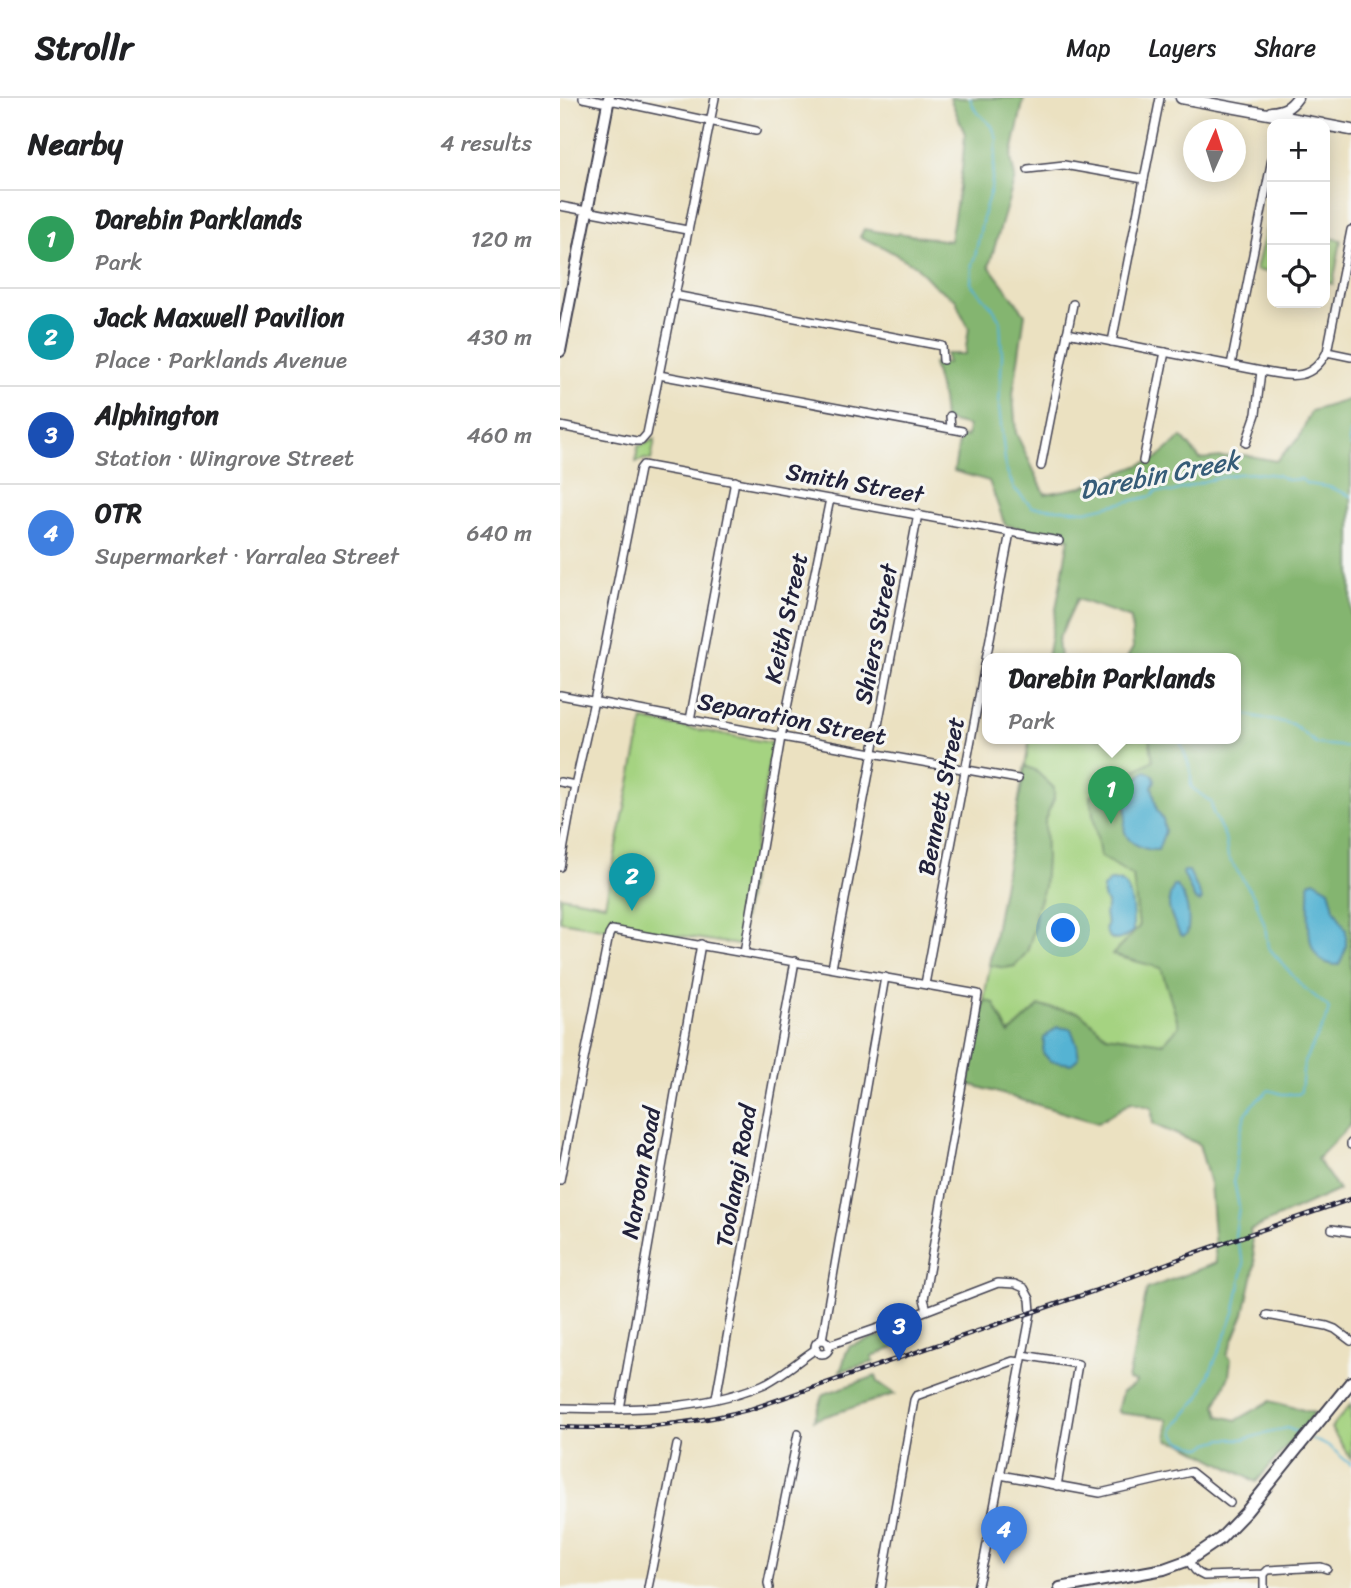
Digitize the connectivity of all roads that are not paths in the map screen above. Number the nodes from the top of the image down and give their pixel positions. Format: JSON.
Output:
{"nodes":[{"id":1,"x":583,"y":98,"type":"edge"},
{"id":2,"x":715,"y":98,"type":"edge"},
{"id":3,"x":1160,"y":98,"type":"edge"},
{"id":4,"x":1181,"y":98,"type":"edge"},
{"id":5,"x":1299,"y":98,"type":"edge"},
{"id":6,"x":609,"y":100,"type":"edge"},
{"id":7,"x":1257,"y":111,"type":"junction"},
{"id":8,"x":1297,"y":119,"type":"joint"},
{"id":9,"x":709,"y":121,"type":"junction"},
{"id":10,"x":1330,"y":126,"type":"edge"},
{"id":11,"x":1351,"y":130,"type":"edge"},
{"id":12,"x":757,"y":131,"type":"dead end"},
{"id":13,"x":1028,"y":169,"type":"dead end"},
{"id":14,"x":1144,"y":179,"type":"junction"},
{"id":15,"x":1267,"y":182,"type":"edge"},
{"id":16,"x":560,"y":206,"type":"edge"},
{"id":17,"x":587,"y":211,"type":"junction"},
{"id":18,"x":687,"y":230,"type":"junction"},
{"id":19,"x":1351,"y":230,"type":"edge"},
{"id":20,"x":1350,"y":243,"type":"edge"},
{"id":21,"x":674,"y":295,"type":"junction"},
{"id":22,"x":1073,"y":303,"type":"dead end"},
{"id":23,"x":563,"y":318,"type":"edge"},
{"id":24,"x":1067,"y":333,"type":"junction"},
{"id":25,"x":1112,"y":342,"type":"junction"},
{"id":26,"x":560,"y":351,"type":"edge"},
{"id":27,"x":1165,"y":352,"type":"junction"},
{"id":28,"x":1327,"y":352,"type":"junction"},
{"id":29,"x":1351,"y":356,"type":"edge"},
{"id":30,"x":943,"y":360,"type":"dead end"},
{"id":31,"x":1231,"y":365,"type":"junction"},
{"id":32,"x":1261,"y":371,"type":"junction"},
{"id":33,"x":659,"y":375,"type":"junction"},
{"id":34,"x":950,"y":416,"type":"dead end"},
{"id":35,"x":560,"y":426,"type":"edge"},
{"id":36,"x":951,"y":429,"type":"junction"},
{"id":37,"x":962,"y":431,"type":"dead end"},
{"id":38,"x":1246,"y":443,"type":"dead end"},
{"id":39,"x":1143,"y":461,"type":"dead end"},
{"id":40,"x":1041,"y":466,"type":"dead end"},
{"id":41,"x":735,"y":481,"type":"junction"},
{"id":42,"x":830,"y":499,"type":"junction"},
{"id":43,"x":918,"y":514,"type":"junction"},
{"id":44,"x":1010,"y":532,"type":"junction"},
{"id":45,"x":1059,"y":541,"type":"dead end"},
{"id":46,"x":987,"y":653,"type":"edge"},
{"id":47,"x":982,"y":680,"type":"edge"},
{"id":48,"x":560,"y":695,"type":"edge"},
{"id":49,"x":594,"y":701,"type":"junction"},
{"id":50,"x":690,"y":720,"type":"junction"},
{"id":51,"x":781,"y":737,"type":"junction"},
{"id":52,"x":873,"y":754,"type":"junction"},
{"id":53,"x":965,"y":770,"type":"junction"},
{"id":54,"x":1018,"y":779,"type":"dead end"},
{"id":55,"x":560,"y":782,"type":"edge"},
{"id":56,"x":575,"y":785,"type":"junction"},
{"id":57,"x":560,"y":867,"type":"edge"},
{"id":58,"x":701,"y":944,"type":"junction"},
{"id":59,"x":744,"y":953,"type":"junction"},
{"id":60,"x":795,"y":961,"type":"junction"},
{"id":61,"x":832,"y":968,"type":"junction"},
{"id":62,"x":886,"y":977,"type":"junction"},
{"id":63,"x":925,"y":984,"type":"junction"},
{"id":64,"x":560,"y":1180,"type":"edge"},
{"id":65,"x":1332,"y":1228,"type":"dead end"},
{"id":66,"x":1351,"y":1232,"type":"edge"},
{"id":67,"x":927,"y":1310,"type":"junction"},
{"id":68,"x":1267,"y":1315,"type":"dead end"},
{"id":69,"x":1351,"y":1341,"type":"edge"},
{"id":70,"x":825,"y":1342,"type":"junction"},
{"id":71,"x":1022,"y":1359,"type":"junction"},
{"id":72,"x":1351,"y":1382,"type":"edge"},
{"id":73,"x":716,"y":1398,"type":"junction"},
{"id":74,"x":560,"y":1408,"type":"edge"},
{"id":75,"x":620,"y":1409,"type":"junction"},
{"id":76,"x":798,"y":1434,"type":"dead end"},
{"id":77,"x":677,"y":1445,"type":"dead end"},
{"id":78,"x":1000,"y":1475,"type":"junction"},
{"id":79,"x":1057,"y":1486,"type":"junction"},
{"id":80,"x":1230,"y":1503,"type":"dead end"},
{"id":81,"x":1189,"y":1560,"type":"junction"},
{"id":82,"x":1327,"y":1569,"type":"dead end"},
{"id":83,"x":1264,"y":1574,"type":"junction"},
{"id":84,"x":648,"y":1588,"type":"edge"},
{"id":85,"x":769,"y":1588,"type":"edge"},
{"id":86,"x":881,"y":1588,"type":"edge"},
{"id":87,"x":977,"y":1588,"type":"edge"},
{"id":88,"x":1060,"y":1588,"type":"edge"},
{"id":89,"x":1264,"y":1588,"type":"edge"}],
"edges":[{"from":1,"to":6,"type":"street"},
{"from":2,"to":9,"type":"street"},
{"from":3,"to":14,"type":"street"},
{"from":4,"to":7,"type":"main road"},
{"from":5,"to":7,"type":"main road"},
{"from":5,"to":8,"type":"main road"},
{"from":6,"to":9,"type":"street"},
{"from":6,"to":17,"type":"main road"},
{"from":7,"to":8,"type":"main road"},
{"from":9,"to":12,"type":"street"},
{"from":9,"to":18,"type":"street"},
{"from":10,"to":11,"type":"main road"},
{"from":13,"to":14,"type":"street"},
{"from":14,"to":25,"type":"street"},
{"from":15,"to":31,"type":"street"},
{"from":16,"to":17,"type":"street"},
{"from":17,"to":18,"type":"street"},
{"from":17,"to":23,"type":"main road"},
{"from":18,"to":21,"type":"street"},
{"from":19,"to":20,"type":"street"},
{"from":20,"to":28,"type":"street"},
{"from":21,"to":30,"type":"street"},
{"from":21,"to":33,"type":"street"},
{"from":22,"to":24,"type":"street"},
{"from":23,"to":26,"type":"main road"},
{"from":24,"to":25,"type":"street"},
{"from":24,"to":40,"type":"street"},
{"from":25,"to":27,"type":"street"},
{"from":27,"to":31,"type":"street"},
{"from":27,"to":39,"type":"street"},
{"from":28,"to":29,"type":"street"},
{"from":28,"to":32,"type":"street"},
{"from":31,"to":32,"type":"street"},
{"from":32,"to":38,"type":"street"},
{"from":33,"to":35,"type":"street"},
{"from":33,"to":36,"type":"street"},
{"from":34,"to":36,"type":"street"},
{"from":36,"to":37,"type":"street"},
{"from":41,"to":42,"type":"street","name":"Smith Street"},
{"from":41,"to":49,"type":"street","name":"Smith Street"},
{"from":41,"to":50,"type":"street"},
{"from":42,"to":43,"type":"street","name":"Smith Street"},
{"from":42,"to":51,"type":"street","name":"Keith Street"},
{"from":43,"to":44,"type":"street","name":"Smith Street"},
{"from":43,"to":52,"type":"street","name":"Shiers Street"},
{"from":44,"to":45,"type":"street","name":"Smith Street"},
{"from":44,"to":46,"type":"street","name":"Bennett Street"},
{"from":47,"to":53,"type":"street","name":"Bennett Street"},
{"from":48,"to":49,"type":"street","name":"Separation Street"},
{"from":49,"to":50,"type":"street","name":"Separation Street"},
{"from":49,"to":56,"type":"street"},
{"from":50,"to":51,"type":"street","name":"Separation Street"},
{"from":51,"to":52,"type":"street","name":"Separation Street"},
{"from":51,"to":59,"type":"street","name":"Keith Street"},
{"from":52,"to":53,"type":"street","name":"Separation Street"},
{"from":52,"to":61,"type":"street","name":"Shiers Street"},
{"from":53,"to":54,"type":"street","name":"Separation Street"},
{"from":53,"to":63,"type":"street","name":"Bennett Street"},
{"from":55,"to":56,"type":"street"},
{"from":56,"to":57,"type":"street"},
{"from":58,"to":59,"type":"street"},
{"from":58,"to":64,"type":"street"},
{"from":58,"to":75,"type":"street","name":"Naroon Road"},
{"from":59,"to":60,"type":"street"},
{"from":60,"to":61,"type":"street"},
{"from":60,"to":73,"type":"street","name":"Toolangi Road"},
{"from":61,"to":62,"type":"street"},
{"from":62,"to":63,"type":"street"},
{"from":62,"to":70,"type":"street"},
{"from":63,"to":67,"type":"street"},
{"from":65,"to":66,"type":"street"},
{"from":67,"to":70,"type":"street"},
{"from":67,"to":71,"type":"street"},
{"from":68,"to":69,"type":"street"},
{"from":70,"to":73,"type":"street"},
{"from":71,"to":78,"type":"street"},
{"from":71,"to":79,"type":"street"},
{"from":71,"to":86,"type":"street"},
{"from":72,"to":81,"type":"main road"},
{"from":73,"to":75,"type":"street"},
{"from":74,"to":75,"type":"street"},
{"from":76,"to":85,"type":"street"},
{"from":77,"to":84,"type":"street"},
{"from":78,"to":79,"type":"street"},
{"from":78,"to":87,"type":"street"},
{"from":79,"to":80,"type":"street"},
{"from":81,"to":83,"type":"street"},
{"from":81,"to":88,"type":"main road"},
{"from":82,"to":83,"type":"street"},
{"from":83,"to":89,"type":"street"}]}
